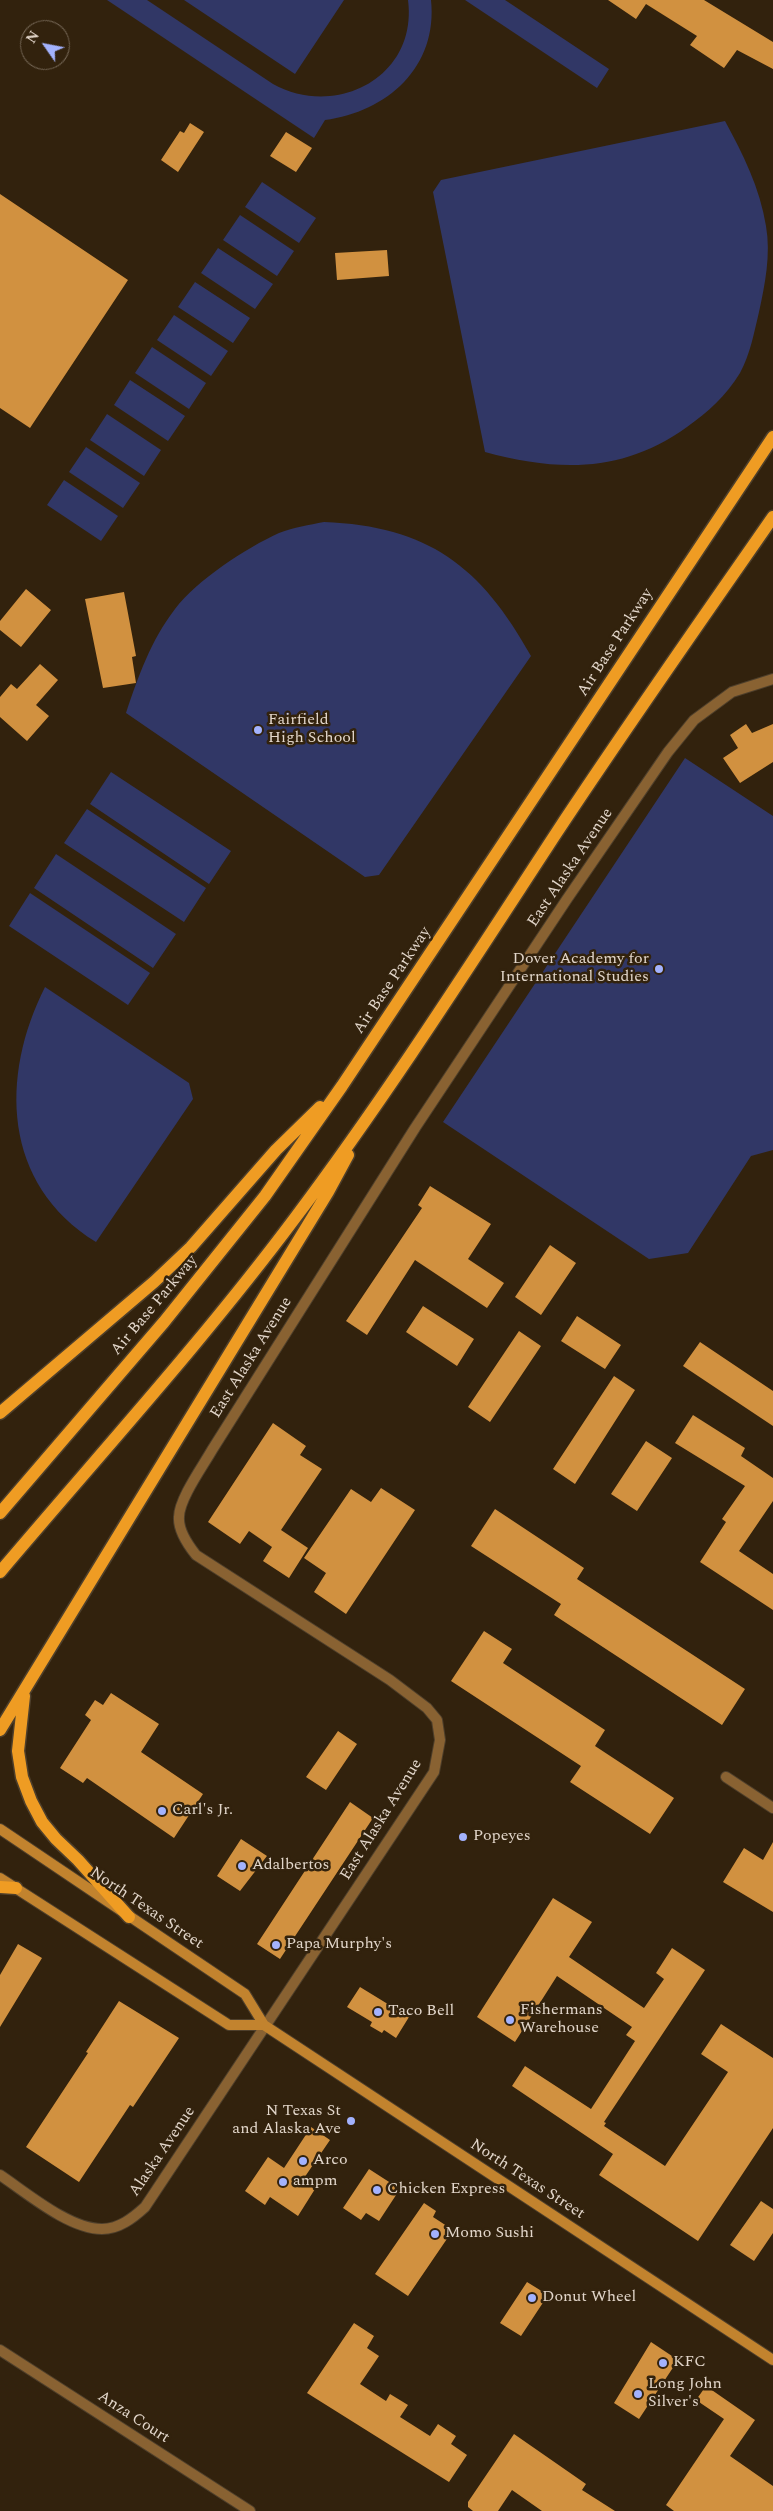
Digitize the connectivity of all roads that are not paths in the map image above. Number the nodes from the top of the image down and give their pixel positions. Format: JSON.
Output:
{"nodes":[{"id":1,"x":773,"y":437,"type":"edge"},
{"id":2,"x":773,"y":518,"type":"edge"},
{"id":3,"x":773,"y":679,"type":"edge"},
{"id":4,"x":342,"y":1086,"type":"junction"},
{"id":5,"x":372,"y":1108,"type":"junction"},
{"id":6,"x":0,"y":1413,"type":"edge"},
{"id":7,"x":0,"y":1513,"type":"edge"},
{"id":8,"x":0,"y":1572,"type":"edge"},
{"id":9,"x":25,"y":1692,"type":"junction"},
{"id":10,"x":0,"y":1730,"type":"edge"},
{"id":11,"x":726,"y":1778,"type":"dead end"},
{"id":12,"x":773,"y":1808,"type":"edge"},
{"id":13,"x":0,"y":1829,"type":"edge"},
{"id":14,"x":0,"y":1878,"type":"edge"},
{"id":15,"x":0,"y":1887,"type":"edge"},
{"id":16,"x":16,"y":1888,"type":"junction"},
{"id":17,"x":129,"y":1917,"type":"junction"},
{"id":18,"x":264,"y":2025,"type":"junction"},
{"id":19,"x":0,"y":2175,"type":"edge"},
{"id":20,"x":0,"y":2350,"type":"edge"},
{"id":21,"x":773,"y":2360,"type":"edge"},
{"id":22,"x":250,"y":2511,"type":"edge"}],
"edges":[{"from":1,"to":4,"type":"main road","name":"Air Base Parkway"},
{"from":2,"to":5,"type":"main road"},
{"from":3,"to":18,"type":"street","name":"East Alaska Avenue"},
{"from":4,"to":6,"type":"main road"},
{"from":4,"to":7,"type":"main road","name":"Air Base Parkway"},
{"from":5,"to":8,"type":"main road"},
{"from":5,"to":9,"type":"main road"},
{"from":9,"to":10,"type":"main road"},
{"from":9,"to":17,"type":"main road"},
{"from":11,"to":12,"type":"street"},
{"from":13,"to":17,"type":"main road","name":"North Texas Street"},
{"from":14,"to":16,"type":"main road"},
{"from":15,"to":16,"type":"main road"},
{"from":16,"to":18,"type":"main road"},
{"from":17,"to":18,"type":"main road","name":"North Texas Street"},
{"from":18,"to":19,"type":"street","name":"Alaska Avenue"},
{"from":18,"to":21,"type":"main road","name":"North Texas Street"},
{"from":20,"to":22,"type":"street","name":"Anza Court"}]}
